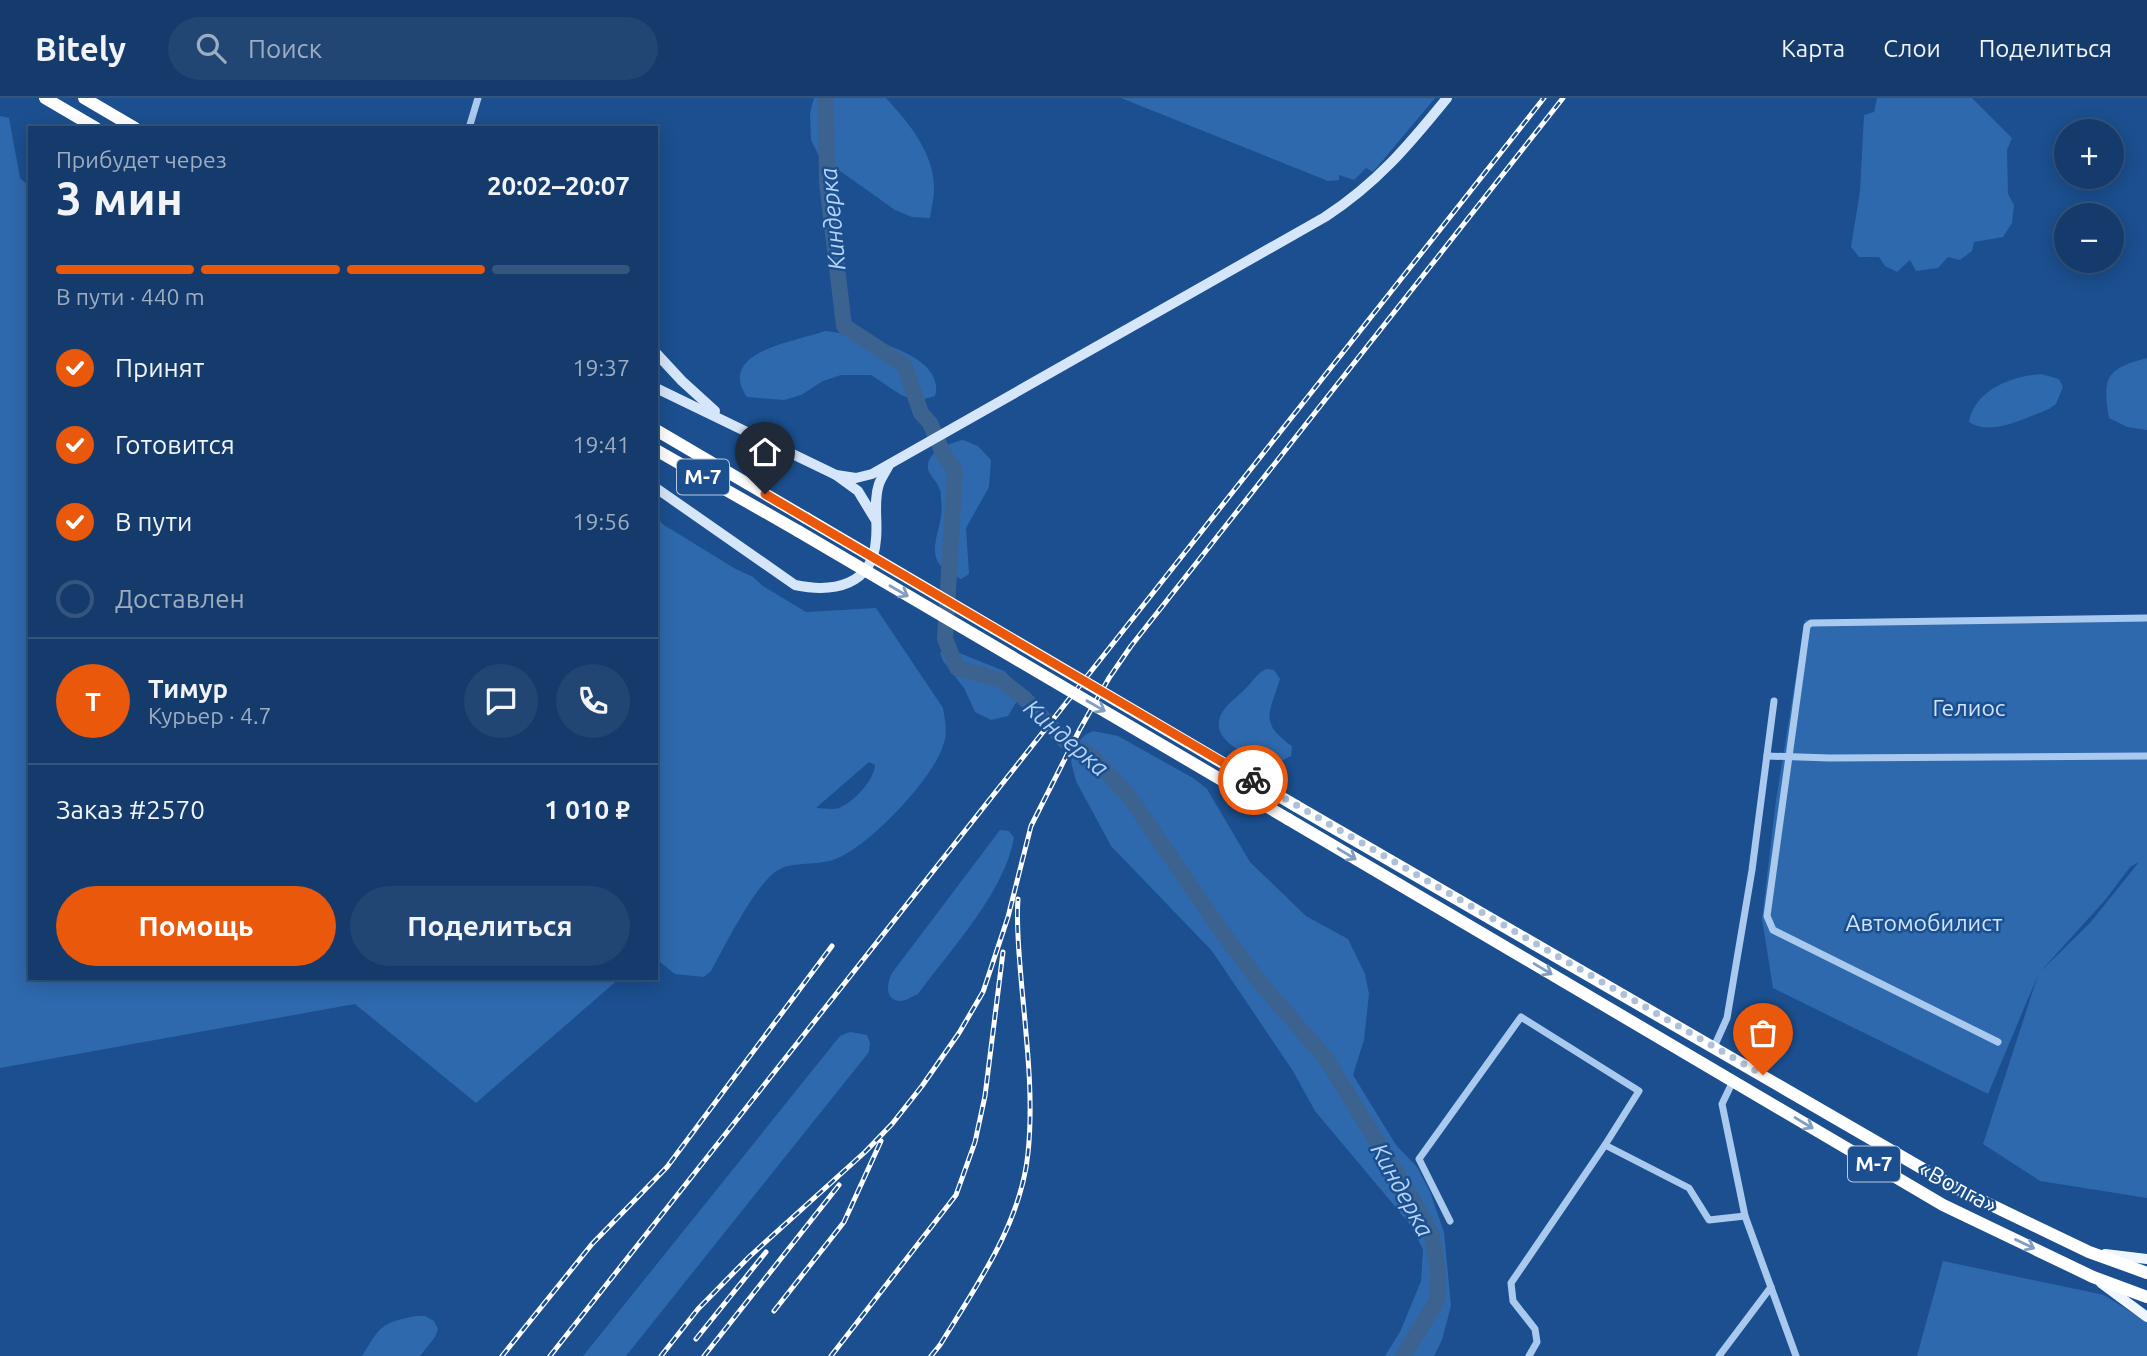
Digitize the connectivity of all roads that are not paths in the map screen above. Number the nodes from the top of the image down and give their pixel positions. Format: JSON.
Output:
{"nodes":[{"id":1,"x":45,"y":98,"type":"edge"},
{"id":2,"x":84,"y":98,"type":"edge"},
{"id":3,"x":478,"y":98,"type":"edge"},
{"id":4,"x":1447,"y":98,"type":"edge"},
{"id":5,"x":93,"y":126,"type":"edge"},
{"id":6,"x":132,"y":126,"type":"edge"},
{"id":7,"x":470,"y":126,"type":"edge"},
{"id":8,"x":658,"y":355,"type":"edge"},
{"id":9,"x":658,"y":389,"type":"edge"},
{"id":10,"x":723,"y":419,"type":"junction"},
{"id":11,"x":658,"y":431,"type":"edge"},
{"id":12,"x":658,"y":451,"type":"edge"},
{"id":13,"x":889,"y":464,"type":"junction"},
{"id":14,"x":836,"y":475,"type":"junction"},
{"id":15,"x":658,"y":489,"type":"edge"},
{"id":16,"x":876,"y":523,"type":"junction"},
{"id":17,"x":2147,"y":618,"type":"edge"},
{"id":18,"x":1774,"y":701,"type":"dead end"},
{"id":19,"x":1767,"y":756,"type":"junction"},
{"id":20,"x":2147,"y":756,"type":"edge"},
{"id":21,"x":1789,"y":757,"type":"junction"},
{"id":22,"x":1998,"y":1042,"type":"dead end"},
{"id":23,"x":1714,"y":1047,"type":"junction"},
{"id":24,"x":1733,"y":1081,"type":"junction"},
{"id":25,"x":1605,"y":1145,"type":"junction"},
{"id":26,"x":1745,"y":1216,"type":"junction"},
{"id":27,"x":1450,"y":1222,"type":"dead end"},
{"id":28,"x":2089,"y":1252,"type":"junction"},
{"id":29,"x":2147,"y":1259,"type":"edge"},
{"id":30,"x":2147,"y":1273,"type":"edge"},
{"id":31,"x":2093,"y":1277,"type":"junction"},
{"id":32,"x":1770,"y":1287,"type":"junction"},
{"id":33,"x":2147,"y":1297,"type":"edge"},
{"id":34,"x":2147,"y":1317,"type":"edge"},
{"id":35,"x":1529,"y":1356,"type":"edge"},
{"id":36,"x":1719,"y":1356,"type":"edge"},
{"id":37,"x":1796,"y":1356,"type":"edge"}],
"edges":[{"from":1,"to":5,"type":"highway"},
{"from":2,"to":6,"type":"highway"},
{"from":3,"to":7,"type":"street"},
{"from":4,"to":13,"type":"street"},
{"from":8,"to":10,"type":"street"},
{"from":9,"to":10,"type":"street"},
{"from":10,"to":14,"type":"street"},
{"from":11,"to":23,"type":"highway","name":"«Волга»","number":"М-7","bridge":true},
{"from":12,"to":24,"type":"highway","name":"«Волга»","number":"М-7","one_way":true,"bridge":true},
{"from":13,"to":14,"type":"street"},
{"from":13,"to":16,"type":"street"},
{"from":14,"to":16,"type":"street"},
{"from":15,"to":16,"type":"street"},
{"from":17,"to":21,"type":"street"},
{"from":18,"to":19,"type":"street"},
{"from":19,"to":21,"type":"street"},
{"from":19,"to":23,"type":"street"},
{"from":20,"to":21,"type":"street"},
{"from":21,"to":22,"type":"street"},
{"from":23,"to":28,"type":"highway","name":"«Волга»","number":"М-7"},
{"from":24,"to":26,"type":"street"},
{"from":24,"to":31,"type":"highway","name":"«Волга»","number":"М-7","one_way":true},
{"from":25,"to":26,"type":"street"},
{"from":25,"to":27,"type":"street"},
{"from":25,"to":35,"type":"street"},
{"from":26,"to":32,"type":"street"},
{"from":28,"to":29,"type":"main road"},
{"from":28,"to":30,"type":"highway","name":"«Волга»","number":"М-7"},
{"from":31,"to":33,"type":"highway","name":"«Волга»","number":"М-7"},
{"from":31,"to":34,"type":"main road"},
{"from":32,"to":36,"type":"street"},
{"from":32,"to":37,"type":"street"}]}
